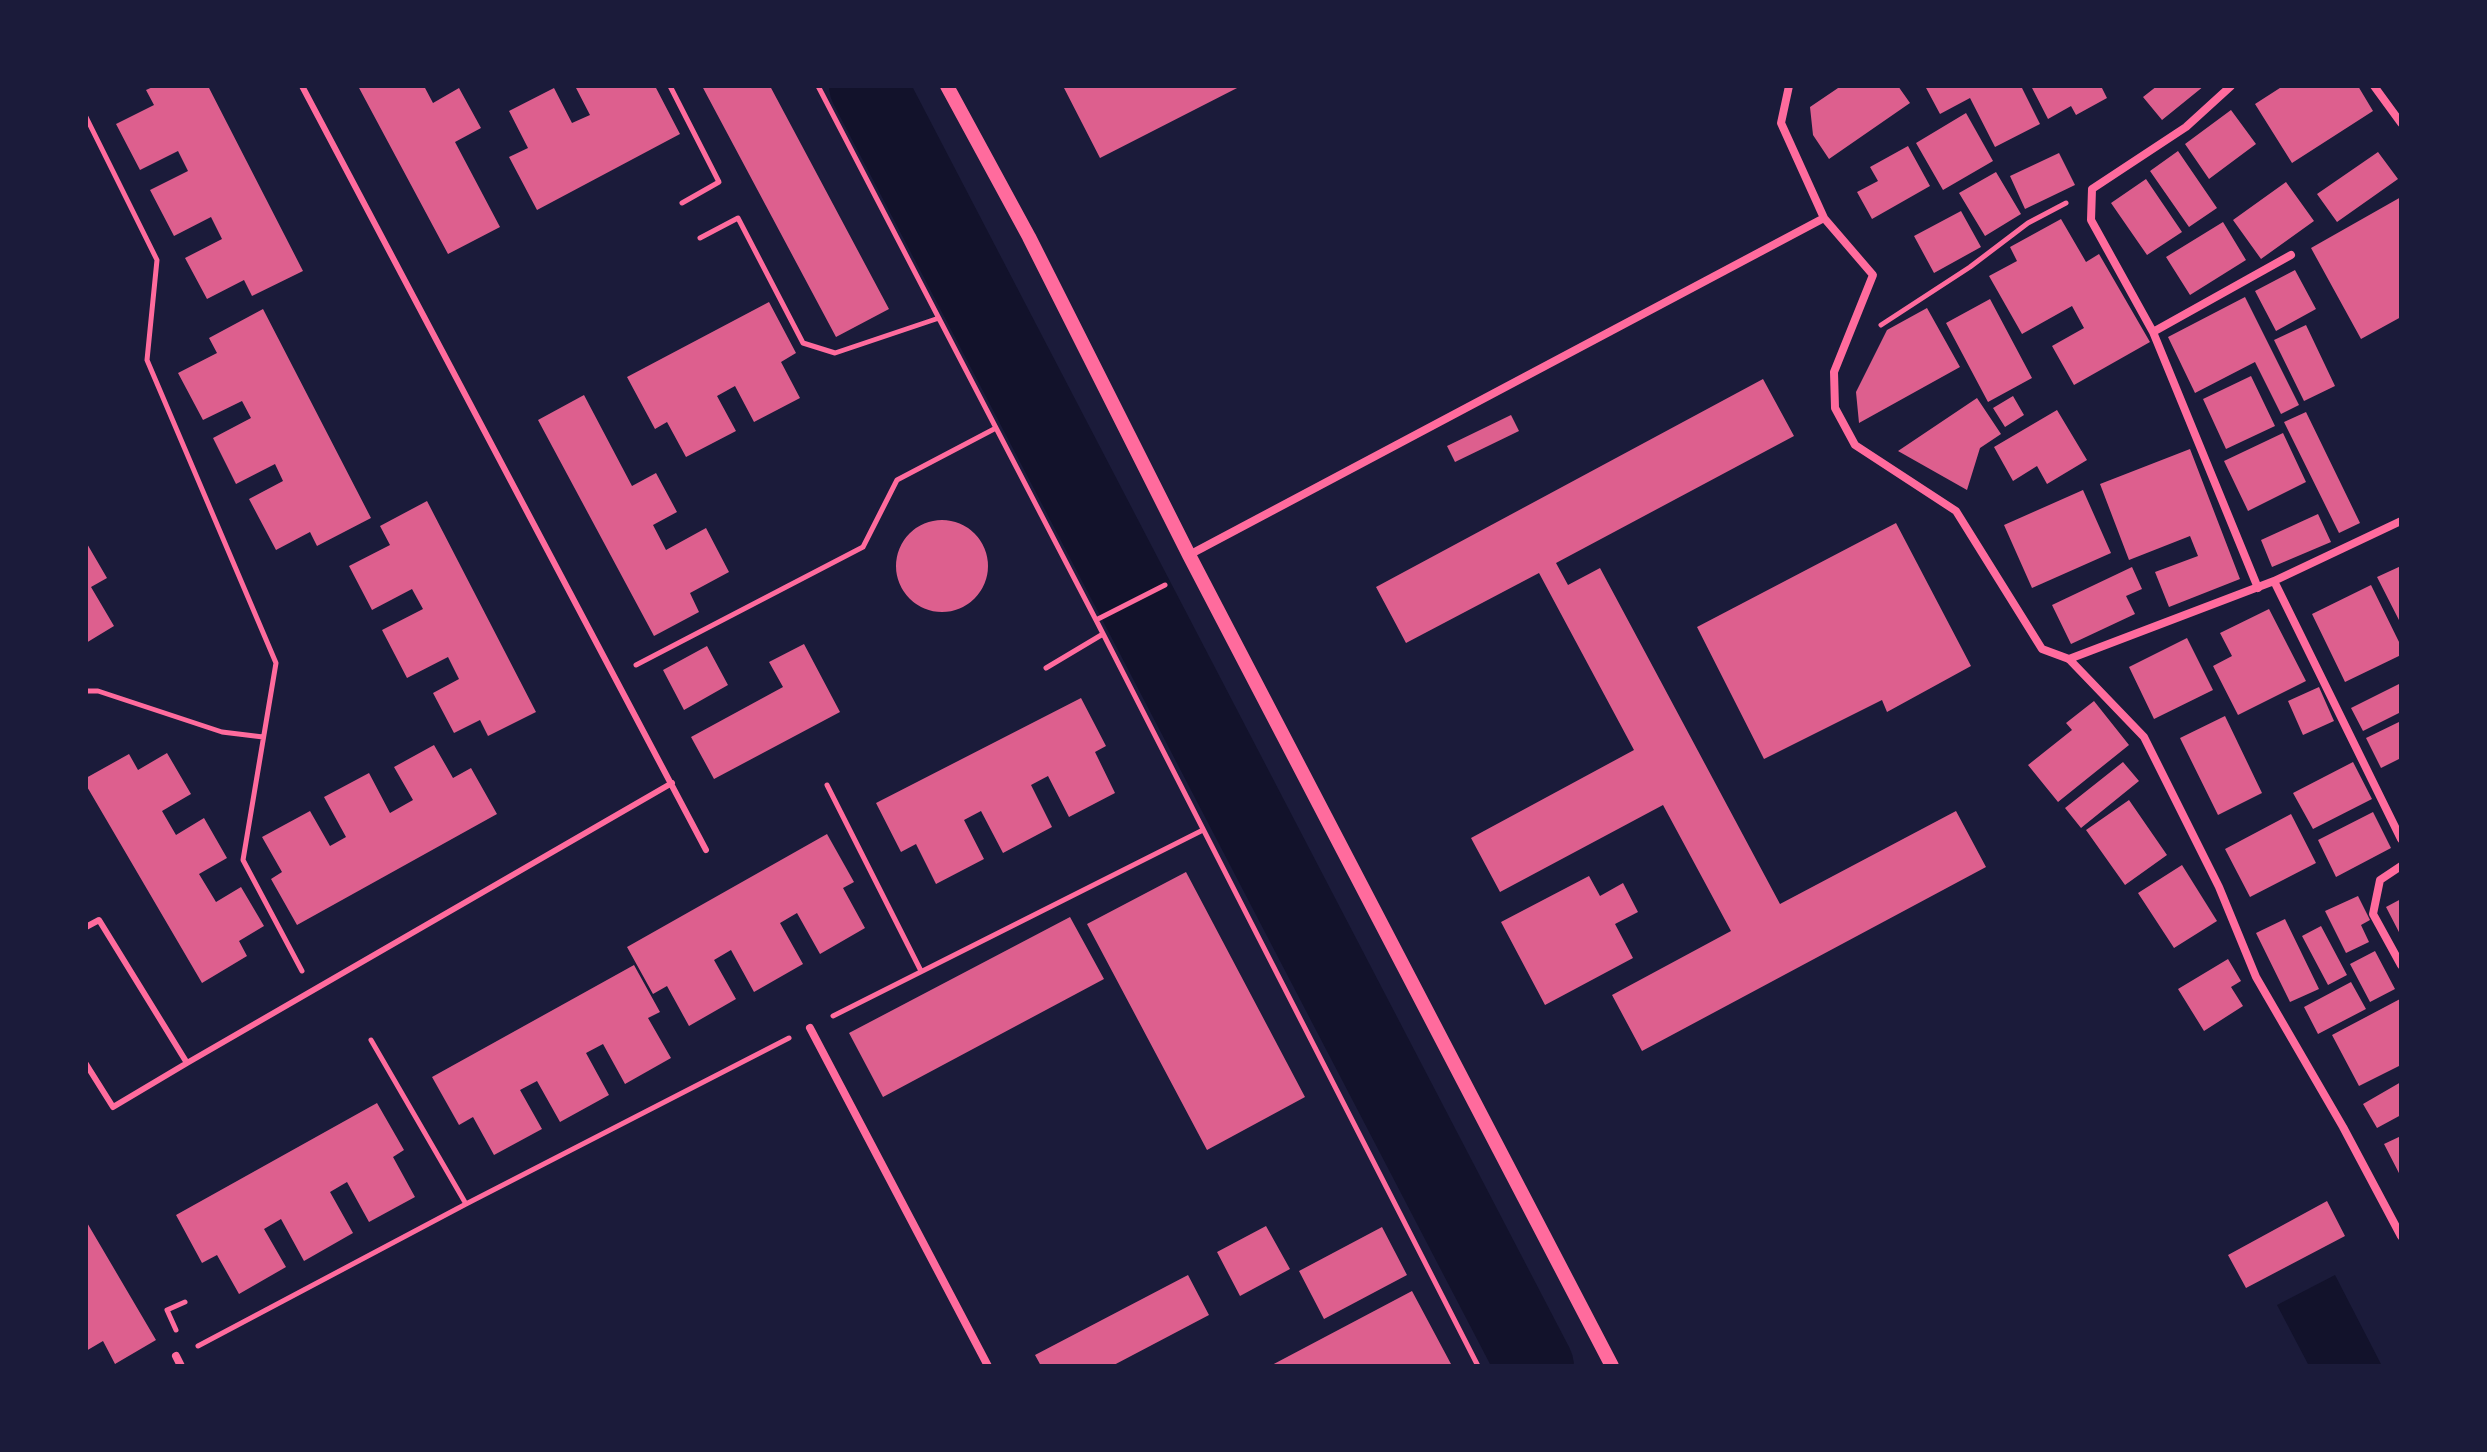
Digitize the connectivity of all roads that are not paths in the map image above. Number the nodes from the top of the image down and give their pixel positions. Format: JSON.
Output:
{"nodes":[{"id":1,"x":302,"y":86,"type":"edge"},
{"id":2,"x":947,"y":86,"type":"edge"},
{"id":3,"x":1789,"y":86,"type":"edge"},
{"id":4,"x":2231,"y":86,"type":"edge"},
{"id":5,"x":2374,"y":86,"type":"edge"},
{"id":6,"x":2401,"y":123,"type":"edge"},
{"id":7,"x":1824,"y":218,"type":"junction"},
{"id":8,"x":2291,"y":255,"type":"dead end"},
{"id":9,"x":2153,"y":332,"type":"junction"},
{"id":10,"x":2401,"y":521,"type":"edge"},
{"id":11,"x":1189,"y":555,"type":"junction"},
{"id":12,"x":2274,"y":581,"type":"junction"},
{"id":13,"x":2258,"y":588,"type":"junction"},
{"id":14,"x":2069,"y":659,"type":"junction"},
{"id":15,"x":672,"y":783,"type":"junction"},
{"id":16,"x":2401,"y":839,"type":"edge"},
{"id":17,"x":706,"y":850,"type":"dead end"},
{"id":18,"x":2401,"y":866,"type":"edge"},
{"id":19,"x":86,"y":927,"type":"edge"},
{"id":20,"x":2401,"y":965,"type":"edge"},
{"id":21,"x":810,"y":1028,"type":"road end"},
{"id":22,"x":187,"y":1063,"type":"junction"},
{"id":23,"x":86,"y":1064,"type":"edge"},
{"id":24,"x":2401,"y":1236,"type":"edge"},
{"id":25,"x":176,"y":1356,"type":"road end"},
{"id":26,"x":181,"y":1366,"type":"edge"},
{"id":27,"x":988,"y":1366,"type":"edge"},
{"id":28,"x":1612,"y":1366,"type":"edge"}],
"edges":[{"from":1,"to":15,"type":"lane"},
{"from":2,"to":11,"type":"street"},
{"from":3,"to":7,"type":"street"},
{"from":4,"to":9,"type":"street"},
{"from":5,"to":6,"type":"street"},
{"from":7,"to":11,"type":"street"},
{"from":7,"to":14,"type":"street"},
{"from":8,"to":9,"type":"street"},
{"from":9,"to":13,"type":"street"},
{"from":10,"to":12,"type":"street"},
{"from":11,"to":28,"type":"street"},
{"from":12,"to":13,"type":"street"},
{"from":12,"to":16,"type":"street"},
{"from":13,"to":14,"type":"street"},
{"from":14,"to":24,"type":"street"},
{"from":15,"to":17,"type":"lane"},
{"from":15,"to":22,"type":"lane"},
{"from":18,"to":20,"type":"street"},
{"from":19,"to":22,"type":"lane"},
{"from":21,"to":27,"type":"street"},
{"from":22,"to":23,"type":"lane"},
{"from":25,"to":26,"type":"street"}]}
